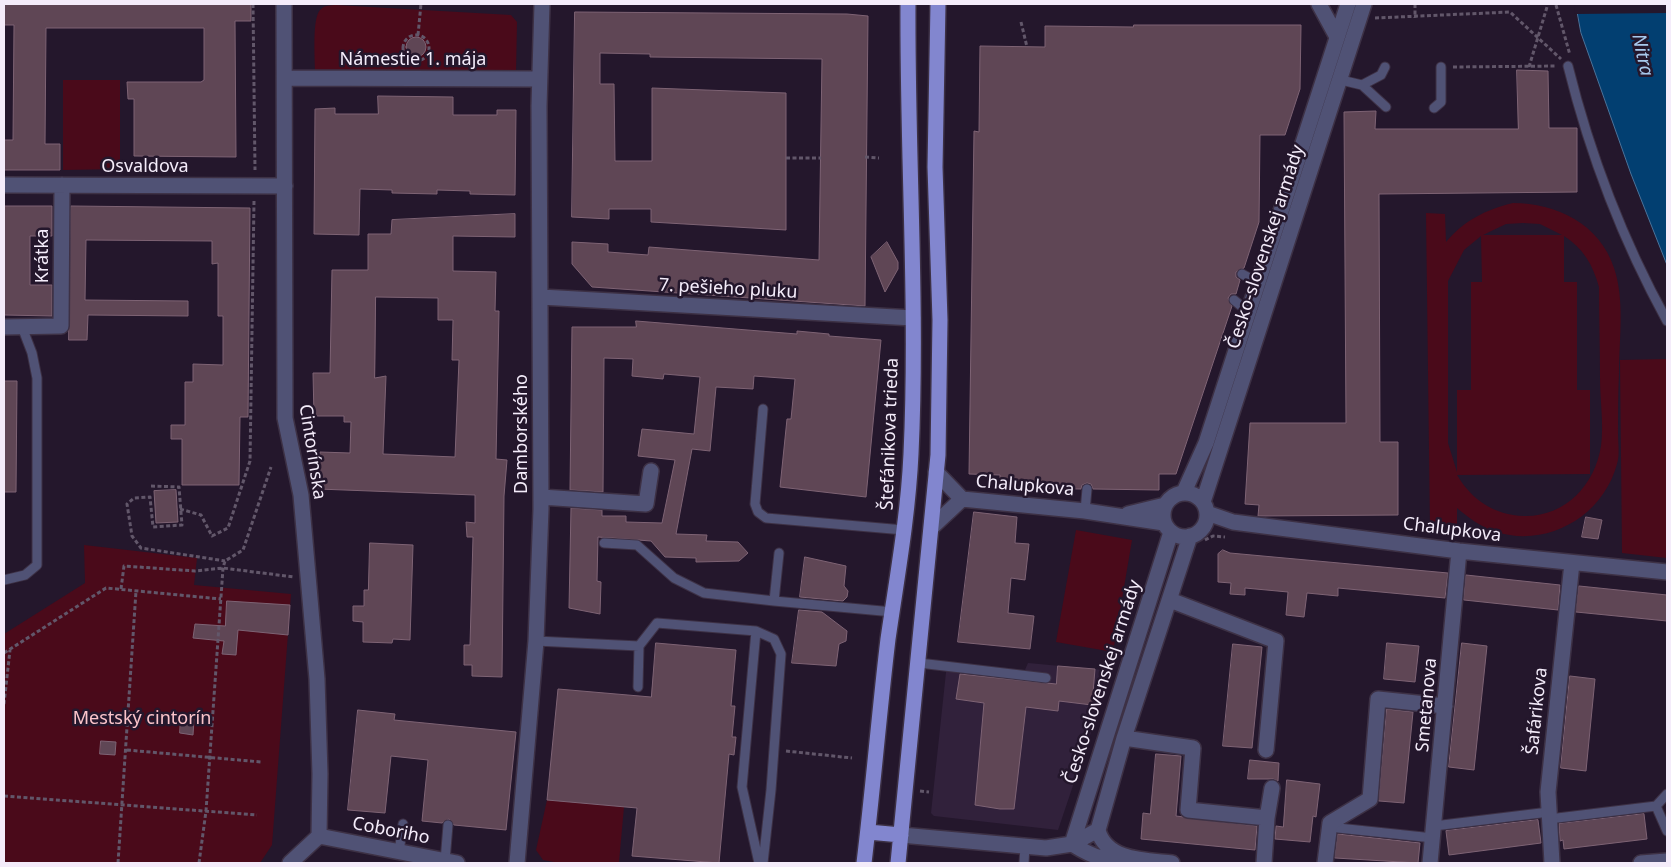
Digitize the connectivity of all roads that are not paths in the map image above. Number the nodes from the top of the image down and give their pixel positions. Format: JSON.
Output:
{"nodes":[{"id":1,"x":284,"y":4,"type":"edge"},
{"id":2,"x":542,"y":4,"type":"edge"},
{"id":3,"x":908,"y":4,"type":"edge"},
{"id":4,"x":938,"y":4,"type":"edge"},
{"id":5,"x":1319,"y":4,"type":"edge"},
{"id":6,"x":1348,"y":4,"type":"edge"},
{"id":7,"x":1364,"y":4,"type":"edge"},
{"id":8,"x":1337,"y":37,"type":"junction"},
{"id":9,"x":1570,"y":65,"type":"road end"},
{"id":10,"x":1385,"y":68,"type":"dead end"},
{"id":11,"x":1441,"y":68,"type":"road end"},
{"id":12,"x":286,"y":78,"type":"junction"},
{"id":13,"x":540,"y":80,"type":"junction"},
{"id":14,"x":1341,"y":80,"type":"junction"},
{"id":15,"x":1362,"y":85,"type":"junction"},
{"id":16,"x":1386,"y":107,"type":"dead end"},
{"id":17,"x":1434,"y":108,"type":"dead end"},
{"id":18,"x":4,"y":185,"type":"edge"},
{"id":19,"x":62,"y":185,"type":"junction"},
{"id":20,"x":285,"y":186,"type":"junction"},
{"id":21,"x":1242,"y":274,"type":"dead end"},
{"id":22,"x":1259,"y":281,"type":"junction"},
{"id":23,"x":541,"y":297,"type":"junction"},
{"id":24,"x":1234,"y":300,"type":"dead end"},
{"id":25,"x":1266,"y":308,"type":"junction"},
{"id":26,"x":1247,"y":311,"type":"junction"},
{"id":27,"x":913,"y":318,"type":"junction"},
{"id":28,"x":940,"y":320,"type":"junction"},
{"id":29,"x":1667,"y":321,"type":"edge"},
{"id":30,"x":4,"y":327,"type":"edge"},
{"id":31,"x":22,"y":327,"type":"junction"},
{"id":32,"x":764,"y":409,"type":"dead end"},
{"id":33,"x":651,"y":471,"type":"dead end"},
{"id":34,"x":936,"y":472,"type":"junction"},
{"id":35,"x":1087,"y":489,"type":"dead end"},
{"id":36,"x":1184,"y":492,"type":"junction"},
{"id":37,"x":541,"y":497,"type":"junction"},
{"id":38,"x":962,"y":499,"type":"junction"},
{"id":39,"x":1165,"y":505,"type":"junction"},
{"id":40,"x":1085,"y":511,"type":"junction"},
{"id":41,"x":1121,"y":516,"type":"junction"},
{"id":42,"x":1201,"y":524,"type":"junction"},
{"id":43,"x":932,"y":527,"type":"junction"},
{"id":44,"x":1168,"y":527,"type":"junction"},
{"id":45,"x":904,"y":530,"type":"junction"},
{"id":46,"x":604,"y":543,"type":"dead end"},
{"id":47,"x":1459,"y":550,"type":"junction"},
{"id":48,"x":779,"y":553,"type":"dead end"},
{"id":49,"x":1572,"y":563,"type":"junction"},
{"id":50,"x":1667,"y":572,"type":"edge"},
{"id":51,"x":4,"y":580,"type":"edge"},
{"id":52,"x":1170,"y":600,"type":"junction"},
{"id":53,"x":774,"y":601,"type":"junction"},
{"id":54,"x":893,"y":612,"type":"junction"},
{"id":55,"x":756,"y":631,"type":"junction"},
{"id":56,"x":536,"y":641,"type":"junction"},
{"id":57,"x":640,"y":646,"type":"junction"},
{"id":58,"x":919,"y":663,"type":"junction"},
{"id":59,"x":1046,"y":678,"type":"dead end"},
{"id":60,"x":638,"y":687,"type":"dead end"},
{"id":61,"x":1446,"y":706,"type":"junction"},
{"id":62,"x":1124,"y":738,"type":"junction"},
{"id":63,"x":1266,"y":750,"type":"dead end"},
{"id":64,"x":1272,"y":788,"type":"dead end"},
{"id":65,"x":1667,"y":794,"type":"edge"},
{"id":66,"x":1656,"y":806,"type":"junction"},
{"id":67,"x":1549,"y":816,"type":"junction"},
{"id":68,"x":1267,"y":818,"type":"junction"},
{"id":69,"x":403,"y":824,"type":"dead end"},
{"id":70,"x":448,"y":824,"type":"dead end"},
{"id":71,"x":1338,"y":828,"type":"dead end"},
{"id":72,"x":1098,"y":830,"type":"junction"},
{"id":73,"x":868,"y":832,"type":"junction"},
{"id":74,"x":1433,"y":832,"type":"junction"},
{"id":75,"x":1667,"y":832,"type":"edge"},
{"id":76,"x":901,"y":835,"type":"junction"},
{"id":77,"x":319,"y":836,"type":"junction"},
{"id":78,"x":1072,"y":844,"type":"junction"},
{"id":79,"x":1025,"y":846,"type":"junction"},
{"id":80,"x":399,"y":852,"type":"junction"},
{"id":81,"x":1133,"y":859,"type":"junction"},
{"id":82,"x":1667,"y":861,"type":"edge"},
{"id":83,"x":451,"y":862,"type":"edge"},
{"id":84,"x":290,"y":863,"type":"edge"},
{"id":85,"x":517,"y":863,"type":"edge"},
{"id":86,"x":759,"y":863,"type":"edge"},
{"id":87,"x":763,"y":863,"type":"edge"},
{"id":88,"x":864,"y":863,"type":"edge"},
{"id":89,"x":898,"y":863,"type":"edge"},
{"id":90,"x":1024,"y":863,"type":"edge"},
{"id":91,"x":1172,"y":863,"type":"edge"},
{"id":92,"x":1264,"y":863,"type":"edge"},
{"id":93,"x":1325,"y":863,"type":"edge"},
{"id":94,"x":1430,"y":863,"type":"edge"},
{"id":95,"x":1552,"y":863,"type":"edge"},
{"id":96,"x":1641,"y":863,"type":"edge"}],
"edges":[{"from":1,"to":12,"type":"street","name":"Cintorínska"},
{"from":2,"to":13,"type":"street","name":"Damborského"},
{"from":3,"to":27,"type":"main road","name":"Štefánikova trieda"},
{"from":4,"to":28,"type":"main road"},
{"from":5,"to":8,"type":"street"},
{"from":6,"to":8,"type":"street","name":"Česko-slovenskej armády"},
{"from":7,"to":14,"type":"street","name":"Česko-slovenskej armády"},
{"from":8,"to":22,"type":"street","name":"Česko-slovenskej armády"},
{"from":9,"to":29,"type":"lane"},
{"from":10,"to":15,"type":"lane"},
{"from":11,"to":17,"type":"lane"},
{"from":12,"to":13,"type":"street","name":"Námestie 1. mája"},
{"from":12,"to":20,"type":"street","name":"Cintorínska"},
{"from":13,"to":23,"type":"street","name":"Damborského"},
{"from":14,"to":15,"type":"lane"},
{"from":14,"to":25,"type":"street","name":"Česko-slovenskej armády"},
{"from":15,"to":16,"type":"lane"},
{"from":18,"to":19,"type":"street","name":"Osvaldova"},
{"from":19,"to":20,"type":"street","name":"Osvaldova"},
{"from":19,"to":31,"type":"street","name":"Krátka"},
{"from":20,"to":77,"type":"street","name":"Cintorínska"},
{"from":21,"to":22,"type":"lane"},
{"from":22,"to":25,"type":"lane"},
{"from":22,"to":26,"type":"street","name":"Česko-slovenskej armády"},
{"from":23,"to":27,"type":"street","name":"7. pešieho pluku"},
{"from":23,"to":37,"type":"street","name":"Damborského"},
{"from":24,"to":26,"type":"lane"},
{"from":25,"to":42,"type":"street","name":"Česko-slovenskej armády"},
{"from":26,"to":36,"type":"street","name":"Česko-slovenskej armády"},
{"from":27,"to":28,"type":"main road"},
{"from":27,"to":45,"type":"main road","name":"Štefánikova trieda"},
{"from":28,"to":34,"type":"main road"},
{"from":30,"to":31,"type":"street"},
{"from":31,"to":51,"type":"lane"},
{"from":32,"to":45,"type":"lane"},
{"from":33,"to":37,"type":"street"},
{"from":34,"to":38,"type":"street","name":"Chalupkova"},
{"from":34,"to":43,"type":"main road"},
{"from":35,"to":40,"type":"lane"},
{"from":36,"to":39,"type":"street"},
{"from":36,"to":42,"type":"street"},
{"from":37,"to":56,"type":"street","name":"Damborského"},
{"from":38,"to":40,"type":"street","name":"Chalupkova"},
{"from":38,"to":43,"type":"street"},
{"from":39,"to":41,"type":"street","name":"Chalupkova"},
{"from":39,"to":44,"type":"street"},
{"from":40,"to":41,"type":"street","name":"Chalupkova"},
{"from":41,"to":44,"type":"street","name":"Chalupkova"},
{"from":42,"to":44,"type":"street"},
{"from":42,"to":47,"type":"street","name":"Chalupkova"},
{"from":42,"to":52,"type":"street","name":"Česko-slovenskej armády"},
{"from":43,"to":58,"type":"main road"},
{"from":44,"to":78,"type":"street","name":"Česko-slovenskej armády"},
{"from":45,"to":54,"type":"main road","name":"Štefánikova trieda"},
{"from":46,"to":53,"type":"lane"},
{"from":47,"to":49,"type":"street","name":"Chalupkova"},
{"from":47,"to":61,"type":"street","name":"Smetanova"},
{"from":48,"to":53,"type":"lane"},
{"from":49,"to":50,"type":"street","name":"Chalupkova"},
{"from":49,"to":67,"type":"street","name":"Šafárikova"},
{"from":52,"to":62,"type":"street","name":"Česko-slovenskej armády"},
{"from":52,"to":63,"type":"street"},
{"from":53,"to":54,"type":"lane"},
{"from":54,"to":73,"type":"main road","name":"Štefánikova trieda"},
{"from":55,"to":57,"type":"lane"},
{"from":55,"to":86,"type":"lane"},
{"from":55,"to":87,"type":"lane"},
{"from":56,"to":57,"type":"lane"},
{"from":56,"to":85,"type":"street","name":"Damborského"},
{"from":57,"to":60,"type":"lane"},
{"from":58,"to":59,"type":"lane"},
{"from":58,"to":76,"type":"main road"},
{"from":61,"to":74,"type":"street","name":"Smetanova"},
{"from":61,"to":93,"type":"street"},
{"from":62,"to":68,"type":"street"},
{"from":62,"to":72,"type":"street","name":"Česko-slovenskej armády"},
{"from":64,"to":68,"type":"street"},
{"from":65,"to":66,"type":"lane"},
{"from":66,"to":67,"type":"lane"},
{"from":66,"to":75,"type":"lane"},
{"from":67,"to":74,"type":"lane"},
{"from":67,"to":95,"type":"street","name":"Šafárikova"},
{"from":68,"to":92,"type":"street"},
{"from":69,"to":80,"type":"lane"},
{"from":70,"to":83,"type":"lane"},
{"from":71,"to":74,"type":"lane"},
{"from":72,"to":78,"type":"street"},
{"from":72,"to":81,"type":"street"},
{"from":73,"to":76,"type":"main road"},
{"from":73,"to":88,"type":"main road","name":"Štefánikova trieda"},
{"from":74,"to":94,"type":"street","name":"Smetanova"},
{"from":76,"to":79,"type":"street"},
{"from":76,"to":89,"type":"main road"},
{"from":77,"to":80,"type":"street","name":"Coboriho"},
{"from":77,"to":84,"type":"street"},
{"from":78,"to":79,"type":"street"},
{"from":78,"to":81,"type":"street"},
{"from":79,"to":90,"type":"lane"},
{"from":80,"to":83,"type":"street","name":"Coboriho"},
{"from":81,"to":91,"type":"street"},
{"from":82,"to":96,"type":"street"}]}
